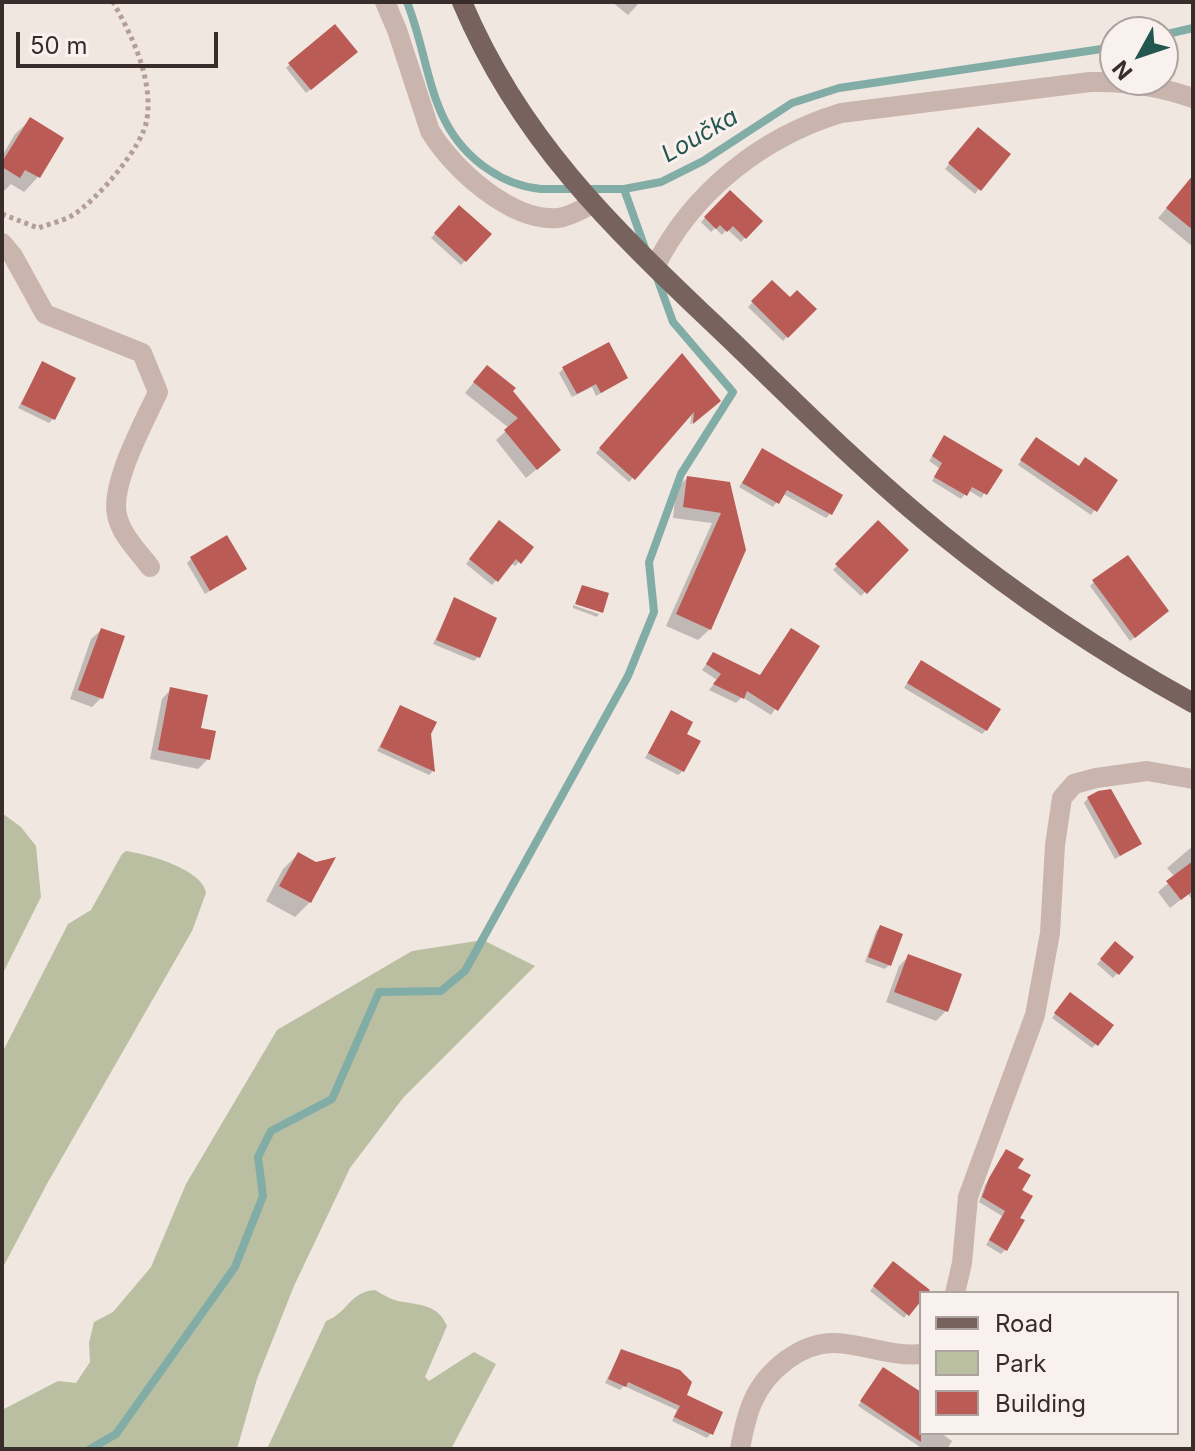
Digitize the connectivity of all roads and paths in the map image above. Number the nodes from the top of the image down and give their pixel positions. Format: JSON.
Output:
{"nodes":[{"id":1,"x":113,"y":2,"type":"edge"},
{"id":2,"x":385,"y":2,"type":"edge"},
{"id":3,"x":462,"y":2,"type":"edge"},
{"id":4,"x":1193,"y":98,"type":"edge"},
{"id":5,"x":592,"y":204,"type":"junction"},
{"id":6,"x":2,"y":214,"type":"edge"},
{"id":7,"x":2,"y":243,"type":"edge"},
{"id":8,"x":655,"y":267,"type":"junction"},
{"id":9,"x":150,"y":567,"type":"dead end"},
{"id":10,"x":1193,"y":703,"type":"edge"},
{"id":11,"x":1193,"y":779,"type":"edge"},
{"id":12,"x":955,"y":1291,"type":"edge"},
{"id":13,"x":919,"y":1354,"type":"edge"},
{"id":14,"x":740,"y":1449,"type":"edge"}],
"edges":[{"from":1,"to":6,"type":"path"},
{"from":2,"to":5,"type":"street"},
{"from":3,"to":5,"type":"main road"},
{"from":4,"to":8,"type":"street"},
{"from":5,"to":8,"type":"main road"},
{"from":7,"to":9,"type":"street"},
{"from":8,"to":10,"type":"main road"},
{"from":11,"to":12,"type":"street"},
{"from":13,"to":14,"type":"street"}]}
